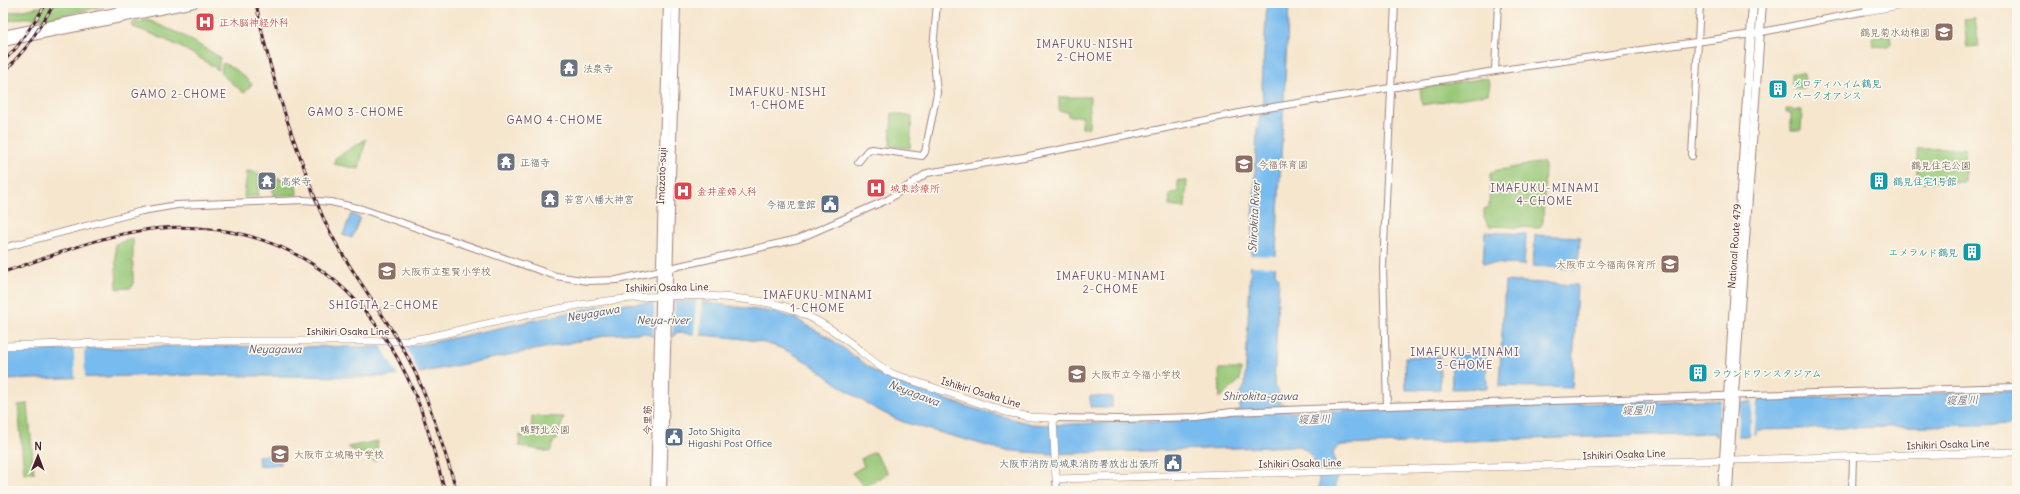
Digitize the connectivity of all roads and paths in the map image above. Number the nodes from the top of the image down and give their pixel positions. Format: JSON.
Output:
{"nodes":[{"id":1,"x":160,"y":3,"type":"edge"},
{"id":2,"x":194,"y":3,"type":"edge"},
{"id":3,"x":668,"y":3,"type":"edge"},
{"id":4,"x":676,"y":3,"type":"edge"},
{"id":5,"x":937,"y":3,"type":"edge"},
{"id":6,"x":1395,"y":3,"type":"edge"},
{"id":7,"x":1498,"y":3,"type":"edge"},
{"id":8,"x":1700,"y":3,"type":"edge"},
{"id":9,"x":1753,"y":3,"type":"edge"},
{"id":10,"x":1762,"y":3,"type":"edge"},
{"id":11,"x":1912,"y":3,"type":"edge"},
{"id":12,"x":1867,"y":7,"type":"edge"},
{"id":13,"x":1756,"y":33,"type":"junction"},
{"id":14,"x":3,"y":35,"type":"edge"},
{"id":15,"x":1698,"y":40,"type":"junction"},
{"id":16,"x":3,"y":42,"type":"edge"},
{"id":17,"x":1495,"y":71,"type":"junction"},
{"id":18,"x":1392,"y":88,"type":"junction"},
{"id":19,"x":1692,"y":156,"type":"dead end"},
{"id":20,"x":858,"y":162,"type":"dead end"},
{"id":21,"x":3,"y":248,"type":"edge"},
{"id":22,"x":665,"y":270,"type":"junction"},
{"id":23,"x":664,"y":299,"type":"junction"},
{"id":24,"x":3,"y":346,"type":"edge"},
{"id":25,"x":662,"y":350,"type":"junction"},
{"id":26,"x":2017,"y":387,"type":"edge"},
{"id":27,"x":1731,"y":398,"type":"junction"},
{"id":28,"x":1387,"y":406,"type":"junction"},
{"id":29,"x":1053,"y":420,"type":"junction"},
{"id":30,"x":2017,"y":452,"type":"edge"},
{"id":31,"x":1853,"y":457,"type":"junction"},
{"id":32,"x":1726,"y":461,"type":"junction"},
{"id":33,"x":1056,"y":479,"type":"junction"},
{"id":34,"x":655,"y":491,"type":"edge"},
{"id":35,"x":662,"y":491,"type":"edge"},
{"id":36,"x":1057,"y":491,"type":"edge"},
{"id":37,"x":1722,"y":491,"type":"edge"},
{"id":38,"x":1728,"y":491,"type":"edge"},
{"id":39,"x":1852,"y":491,"type":"edge"}],
"edges":[{"from":1,"to":14,"type":"main road"},
{"from":2,"to":16,"type":"main road"},
{"from":3,"to":22,"type":"main road"},
{"from":4,"to":22,"type":"main road","name":"Imazato-suji"},
{"from":5,"to":20,"type":"street"},
{"from":6,"to":18,"type":"street"},
{"from":7,"to":17,"type":"street"},
{"from":8,"to":15,"type":"street"},
{"from":9,"to":13,"type":"main road","name":"National Route 479"},
{"from":10,"to":13,"type":"main road","name":"National Route 479"},
{"from":11,"to":12,"type":"main road"},
{"from":12,"to":13,"type":"street"},
{"from":13,"to":15,"type":"street"},
{"from":13,"to":27,"type":"main road","name":"National Route 479"},
{"from":15,"to":17,"type":"street"},
{"from":15,"to":19,"type":"street"},
{"from":17,"to":18,"type":"street"},
{"from":18,"to":22,"type":"street"},
{"from":18,"to":28,"type":"street"},
{"from":21,"to":22,"type":"street"},
{"from":22,"to":23,"type":"main road","name":"Imazato-suji"},
{"from":23,"to":24,"type":"main road","name":"Ishikiri Osaka Line"},
{"from":23,"to":25,"type":"main road","name":"Imazato-suji"},
{"from":23,"to":29,"type":"main road","name":"Ishikiri Osaka Line"},
{"from":25,"to":34,"type":"main road","name":"今里筋"},
{"from":25,"to":35,"type":"main road","name":"今里筋"},
{"from":26,"to":27,"type":"street"},
{"from":27,"to":28,"type":"street"},
{"from":27,"to":32,"type":"main road","name":"National Route 479"},
{"from":28,"to":29,"type":"street"},
{"from":29,"to":33,"type":"main road"},
{"from":30,"to":31,"type":"main road","name":"Ishikiri Osaka Line"},
{"from":31,"to":32,"type":"main road","name":"Ishikiri Osaka Line"},
{"from":31,"to":39,"type":"street"},
{"from":32,"to":33,"type":"main road","name":"Ishikiri Osaka Line"},
{"from":32,"to":37,"type":"main road","name":"National Route 479"},
{"from":32,"to":38,"type":"main road","name":"National Route 479"},
{"from":33,"to":36,"type":"street"}]}
